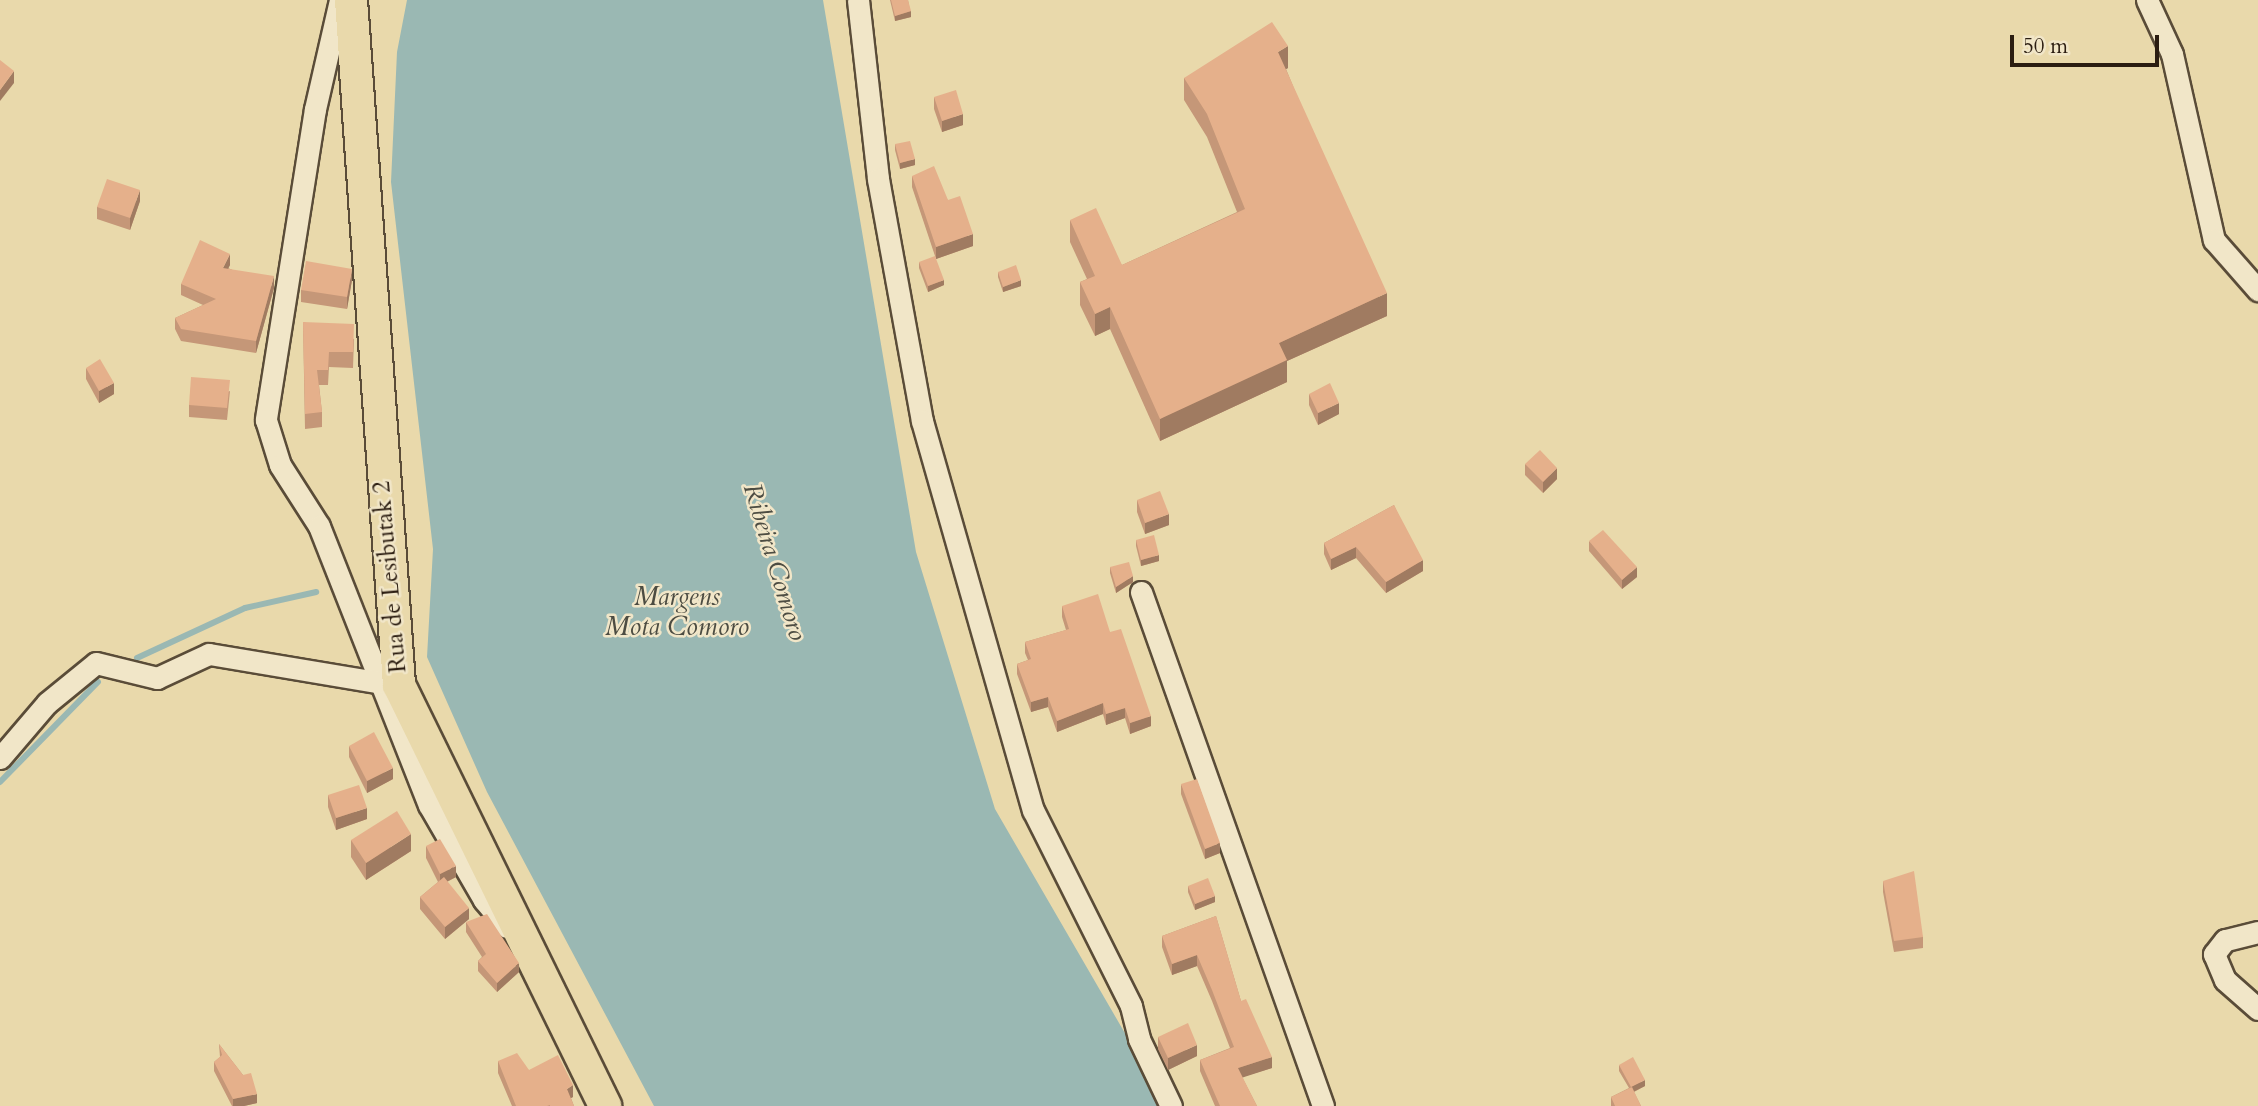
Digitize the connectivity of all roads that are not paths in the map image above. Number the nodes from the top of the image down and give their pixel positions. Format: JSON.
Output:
{"nodes":[{"id":1,"x":340,"y":0,"type":"edge"},
{"id":2,"x":351,"y":0,"type":"edge"},
{"id":3,"x":858,"y":0,"type":"edge"},
{"id":4,"x":2147,"y":0,"type":"edge"},
{"id":5,"x":2258,"y":290,"type":"edge"},
{"id":6,"x":1141,"y":592,"type":"dead end"},
{"id":7,"x":382,"y":683,"type":"junction"},
{"id":8,"x":0,"y":758,"type":"edge"},
{"id":9,"x":2258,"y":932,"type":"edge"},
{"id":10,"x":522,"y":943,"type":"junction"},
{"id":11,"x":2258,"y":1009,"type":"edge"},
{"id":12,"x":605,"y":1106,"type":"edge"},
{"id":13,"x":1171,"y":1106,"type":"edge"},
{"id":14,"x":1323,"y":1106,"type":"edge"}],
"edges":[{"from":1,"to":7,"type":"street"},
{"from":2,"to":10,"type":"main road","name":"Rua de Lesibutak 2"},
{"from":3,"to":13,"type":"street"},
{"from":4,"to":5,"type":"street"},
{"from":6,"to":14,"type":"street"},
{"from":7,"to":8,"type":"street"},
{"from":7,"to":10,"type":"street"},
{"from":9,"to":11,"type":"street"},
{"from":10,"to":12,"type":"main road","name":"Rua de Lesibutak 2"}]}
